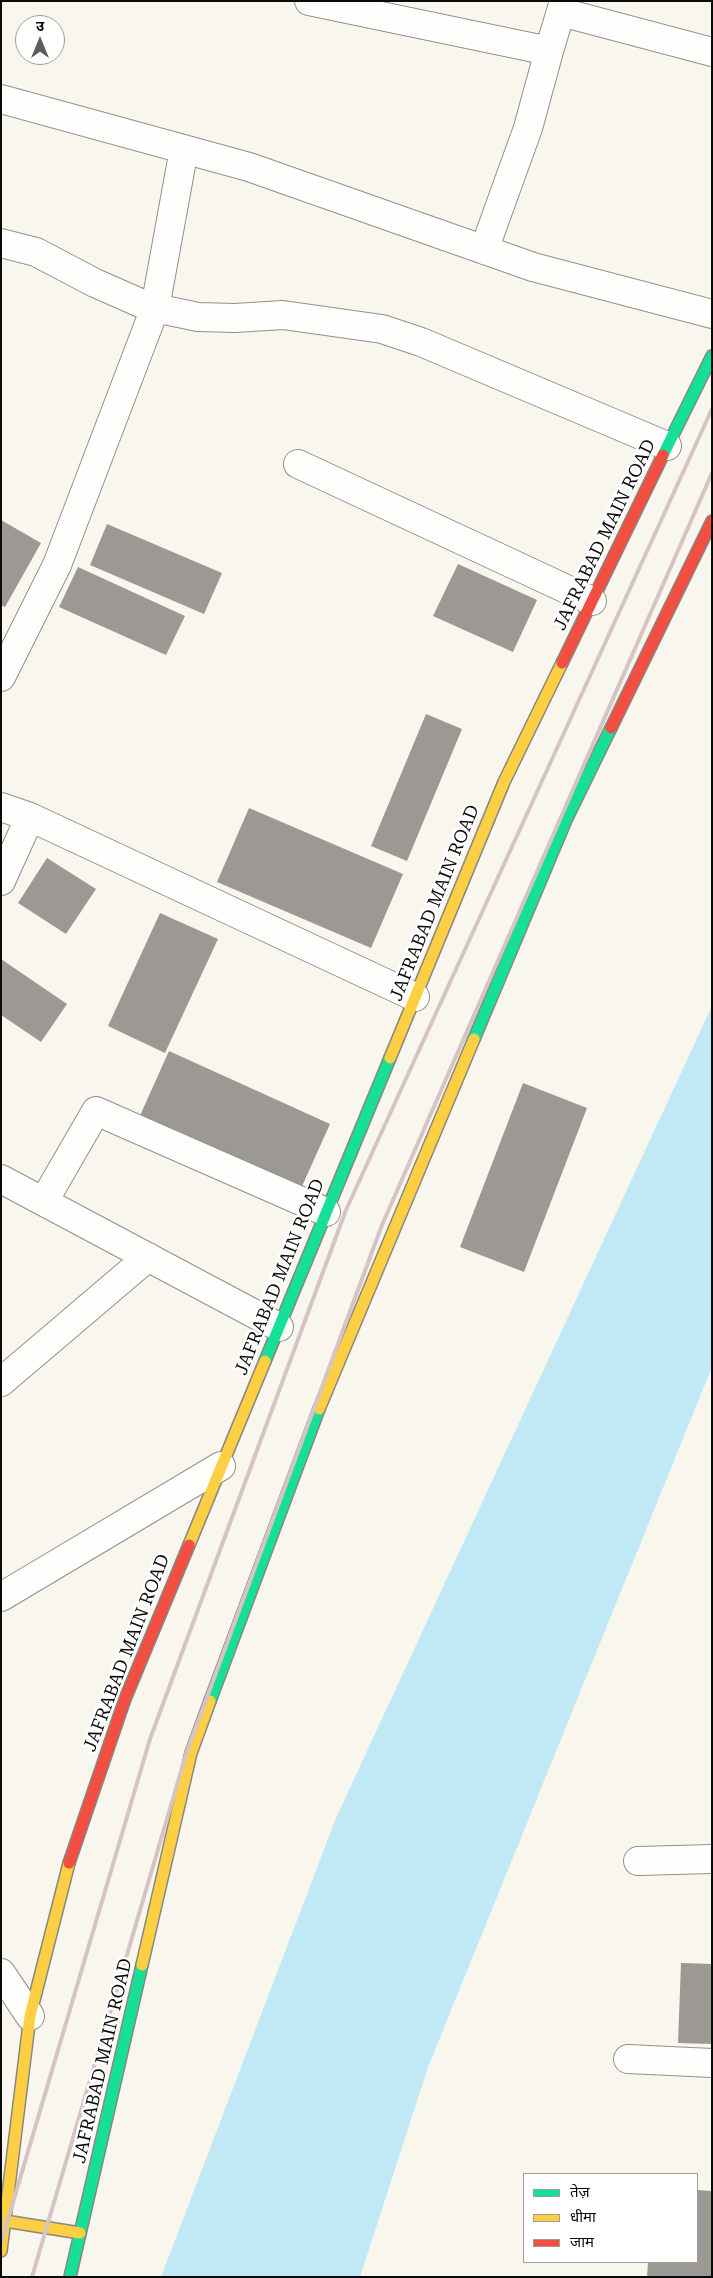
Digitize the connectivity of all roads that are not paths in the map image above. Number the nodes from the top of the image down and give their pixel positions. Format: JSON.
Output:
{"nodes":[{"id":1,"x":309,"y":1,"type":"edge"},
{"id":2,"x":562,"y":7,"type":"edge"},
{"id":3,"x":548,"y":51,"type":"junction"},
{"id":4,"x":712,"y":52,"type":"edge"},
{"id":5,"x":1,"y":99,"type":"edge"},
{"id":6,"x":184,"y":149,"type":"junction"},
{"id":7,"x":1,"y":244,"type":"edge"},
{"id":8,"x":484,"y":250,"type":"junction"},
{"id":9,"x":155,"y":308,"type":"junction"},
{"id":10,"x":712,"y":314,"type":"edge"},
{"id":11,"x":712,"y":356,"type":"edge"},
{"id":12,"x":668,"y":446,"type":"junction"},
{"id":13,"x":298,"y":464,"type":"dead end"},
{"id":14,"x":712,"y":521,"type":"edge"},
{"id":15,"x":592,"y":601,"type":"junction"},
{"id":16,"x":1,"y":677,"type":"edge"},
{"id":17,"x":1,"y":807,"type":"edge"},
{"id":18,"x":30,"y":817,"type":"junction"},
{"id":19,"x":1,"y":880,"type":"edge"},
{"id":20,"x":415,"y":998,"type":"junction"},
{"id":21,"x":1,"y":1179,"type":"edge"},
{"id":22,"x":44,"y":1202,"type":"junction"},
{"id":23,"x":326,"y":1212,"type":"junction"},
{"id":24,"x":148,"y":1256,"type":"junction"},
{"id":25,"x":279,"y":1328,"type":"junction"},
{"id":26,"x":1,"y":1382,"type":"edge"},
{"id":27,"x":221,"y":1466,"type":"junction"},
{"id":28,"x":1,"y":1597,"type":"edge"},
{"id":29,"x":712,"y":1859,"type":"edge"},
{"id":30,"x":638,"y":1861,"type":"dead end"},
{"id":31,"x":1,"y":1973,"type":"edge"},
{"id":32,"x":30,"y":2016,"type":"junction"},
{"id":33,"x":628,"y":2059,"type":"dead end"},
{"id":34,"x":712,"y":2063,"type":"edge"},
{"id":35,"x":5,"y":2220,"type":"junction"},
{"id":36,"x":80,"y":2233,"type":"junction"},
{"id":37,"x":1,"y":2251,"type":"edge"},
{"id":38,"x":70,"y":2277,"type":"edge"}],
"edges":[{"from":1,"to":3,"type":"street"},
{"from":2,"to":3,"type":"street"},
{"from":2,"to":4,"type":"street"},
{"from":3,"to":8,"type":"street"},
{"from":5,"to":6,"type":"street"},
{"from":6,"to":8,"type":"street"},
{"from":6,"to":9,"type":"street"},
{"from":7,"to":9,"type":"street"},
{"from":8,"to":10,"type":"street"},
{"from":9,"to":12,"type":"street"},
{"from":9,"to":16,"type":"street"},
{"from":11,"to":12,"type":"main road","name":"JAFRABAD MAIN ROAD"},
{"from":12,"to":15,"type":"main road","name":"JAFRABAD MAIN ROAD"},
{"from":13,"to":15,"type":"street"},
{"from":14,"to":36,"type":"main road","name":"JAFRABAD MAIN ROAD"},
{"from":15,"to":20,"type":"main road","name":"JAFRABAD MAIN ROAD"},
{"from":17,"to":18,"type":"street"},
{"from":18,"to":19,"type":"street"},
{"from":18,"to":20,"type":"street"},
{"from":20,"to":23,"type":"main road","name":"JAFRABAD MAIN ROAD"},
{"from":21,"to":22,"type":"street"},
{"from":22,"to":23,"type":"street"},
{"from":22,"to":24,"type":"street"},
{"from":23,"to":25,"type":"main road","name":"JAFRABAD MAIN ROAD"},
{"from":24,"to":25,"type":"street"},
{"from":24,"to":26,"type":"street"},
{"from":25,"to":27,"type":"main road","name":"JAFRABAD MAIN ROAD"},
{"from":27,"to":28,"type":"street"},
{"from":27,"to":32,"type":"main road","name":"JAFRABAD MAIN ROAD"},
{"from":29,"to":30,"type":"street"},
{"from":31,"to":32,"type":"street"},
{"from":32,"to":35,"type":"main road","name":"JAFRABAD MAIN ROAD"},
{"from":33,"to":34,"type":"street"},
{"from":35,"to":36,"type":"main road"},
{"from":35,"to":37,"type":"main road","name":"JAFRABAD MAIN ROAD"},
{"from":36,"to":38,"type":"main road","name":"JAFRABAD MAIN ROAD"}]}
